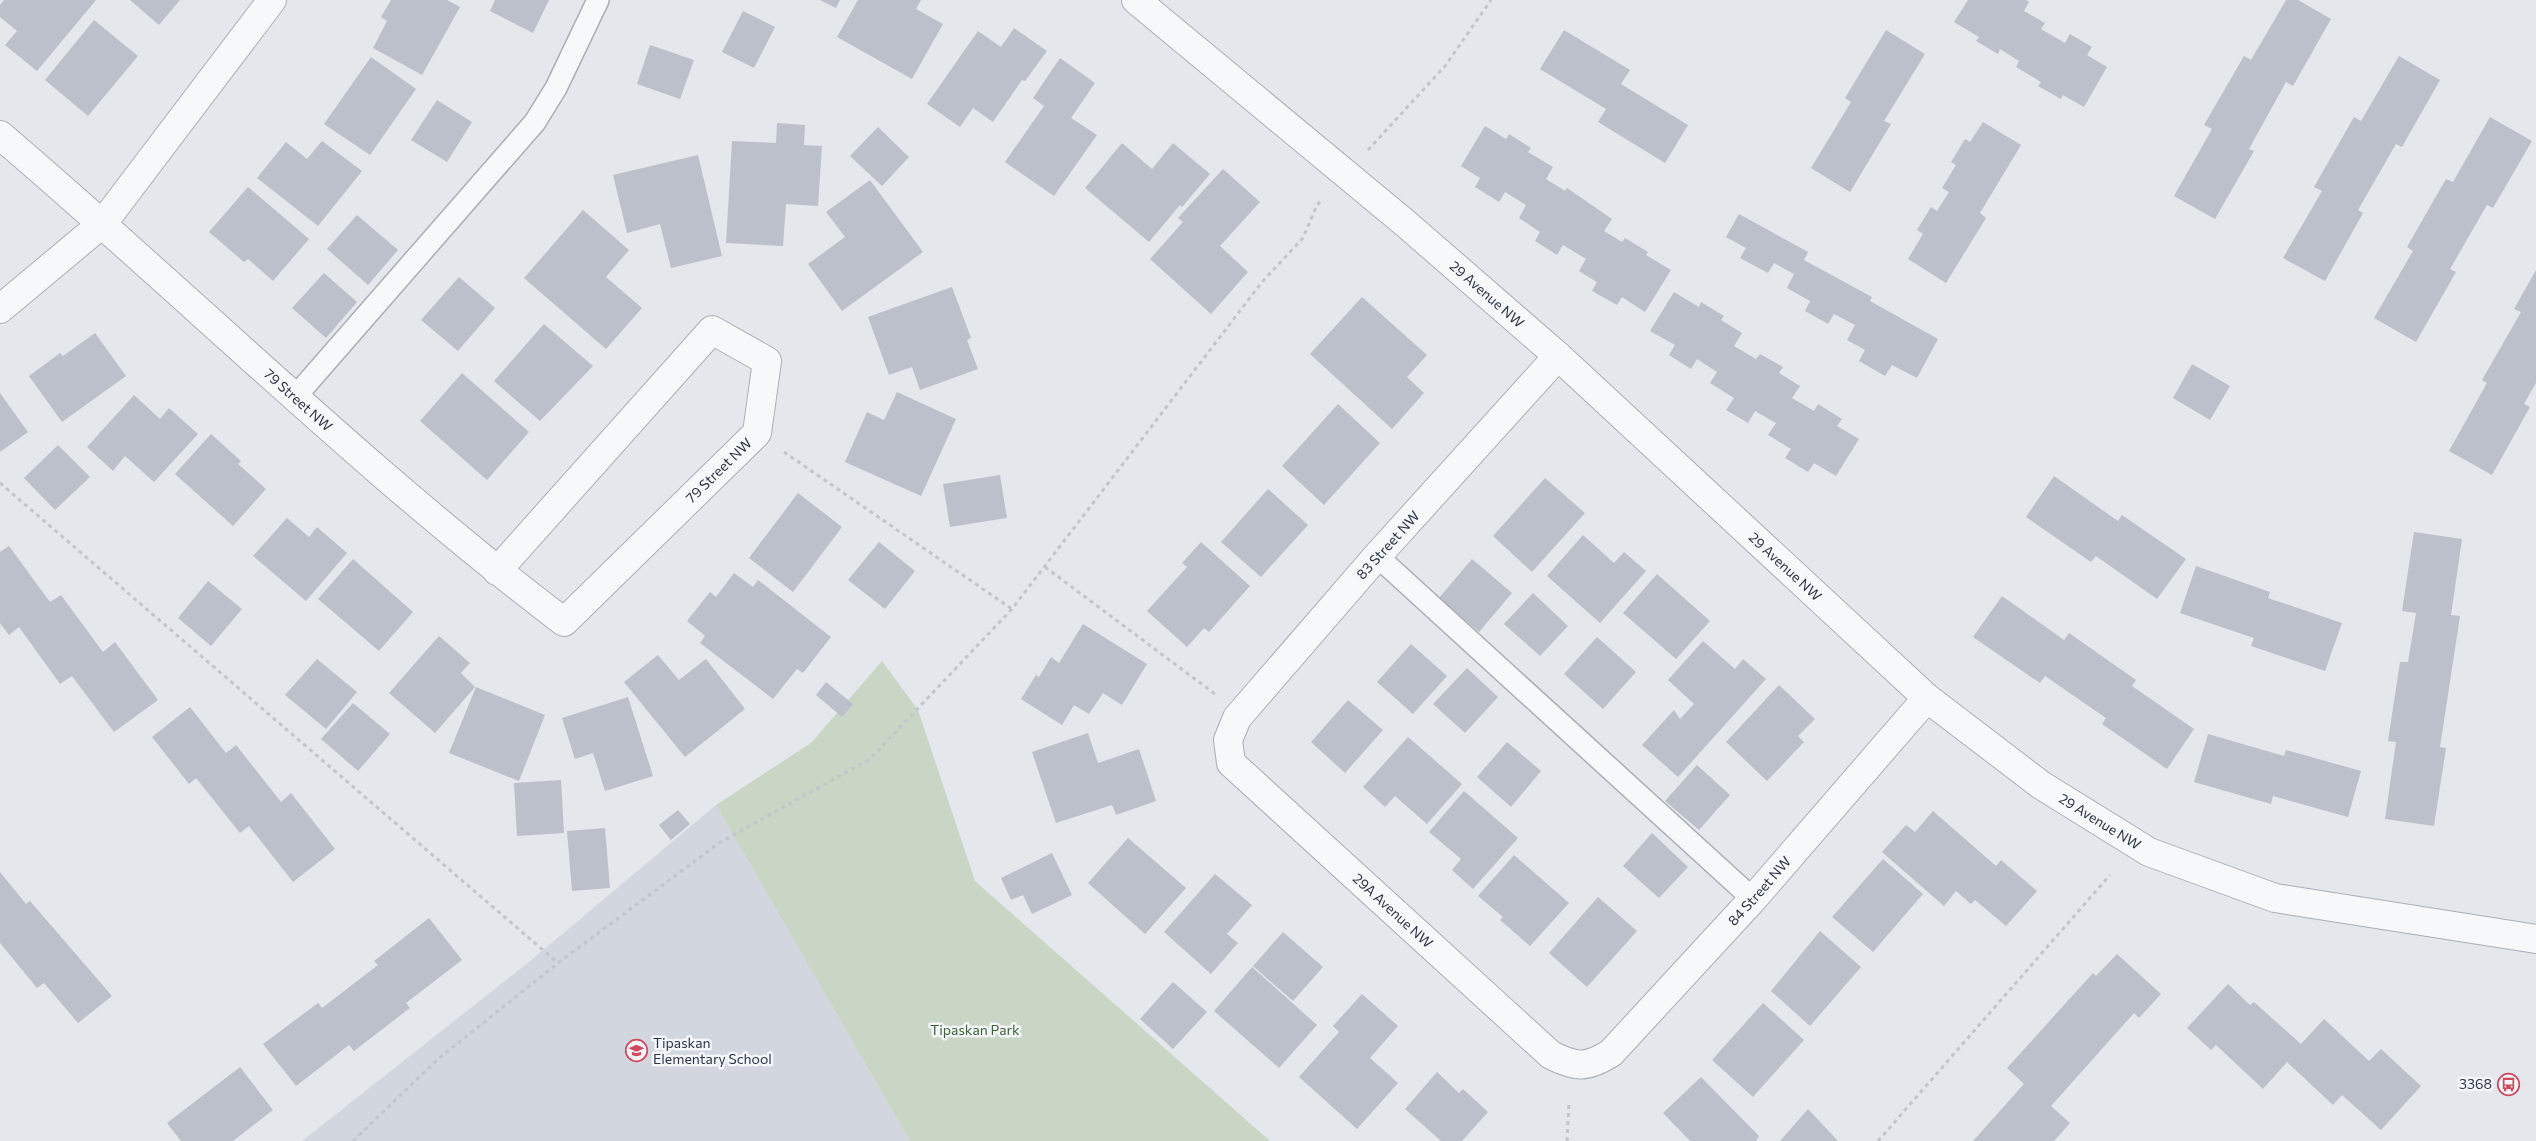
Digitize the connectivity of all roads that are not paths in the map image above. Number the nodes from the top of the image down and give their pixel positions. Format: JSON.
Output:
{"nodes":[{"id":1,"x":272,"y":0,"type":"edge"},
{"id":2,"x":598,"y":0,"type":"edge"},
{"id":3,"x":1136,"y":0,"type":"edge"},
{"id":4,"x":0,"y":135,"type":"edge"},
{"id":5,"x":103,"y":222,"type":"junction"},
{"id":6,"x":0,"y":310,"type":"edge"},
{"id":7,"x":1558,"y":356,"type":"junction"},
{"id":8,"x":295,"y":397,"type":"junction"},
{"id":9,"x":1376,"y":556,"type":"junction"},
{"id":10,"x":497,"y":571,"type":"junction"},
{"id":11,"x":1927,"y":698,"type":"junction"},
{"id":12,"x":1228,"y":740,"type":"joint"},
{"id":13,"x":1753,"y":899,"type":"junction"},
{"id":14,"x":2536,"y":939,"type":"edge"},
{"id":15,"x":1577,"y":1066,"type":"joint"}],
"edges":[{"from":1,"to":5,"type":"street"},
{"from":2,"to":8,"type":"lane"},
{"from":3,"to":7,"type":"street","name":"29 Avenue NW"},
{"from":4,"to":5,"type":"street","name":"79 Street NW"},
{"from":5,"to":6,"type":"street"},
{"from":5,"to":8,"type":"street","name":"79 Street NW"},
{"from":7,"to":9,"type":"street","name":"83 Street NW"},
{"from":7,"to":11,"type":"street","name":"29 Avenue NW"},
{"from":8,"to":10,"type":"street","name":"79 Street NW"},
{"from":9,"to":12,"type":"street","name":"83 Street NW"},
{"from":9,"to":13,"type":"lane"},
{"from":10,"to":10,"type":"street","name":"79 Street NW"},
{"from":11,"to":13,"type":"street","name":"84 Street NW"},
{"from":11,"to":14,"type":"street","name":"29 Avenue NW"},
{"from":12,"to":15,"type":"street","name":"29A Avenue NW"},
{"from":13,"to":15,"type":"street","name":"84 Street NW"}]}
